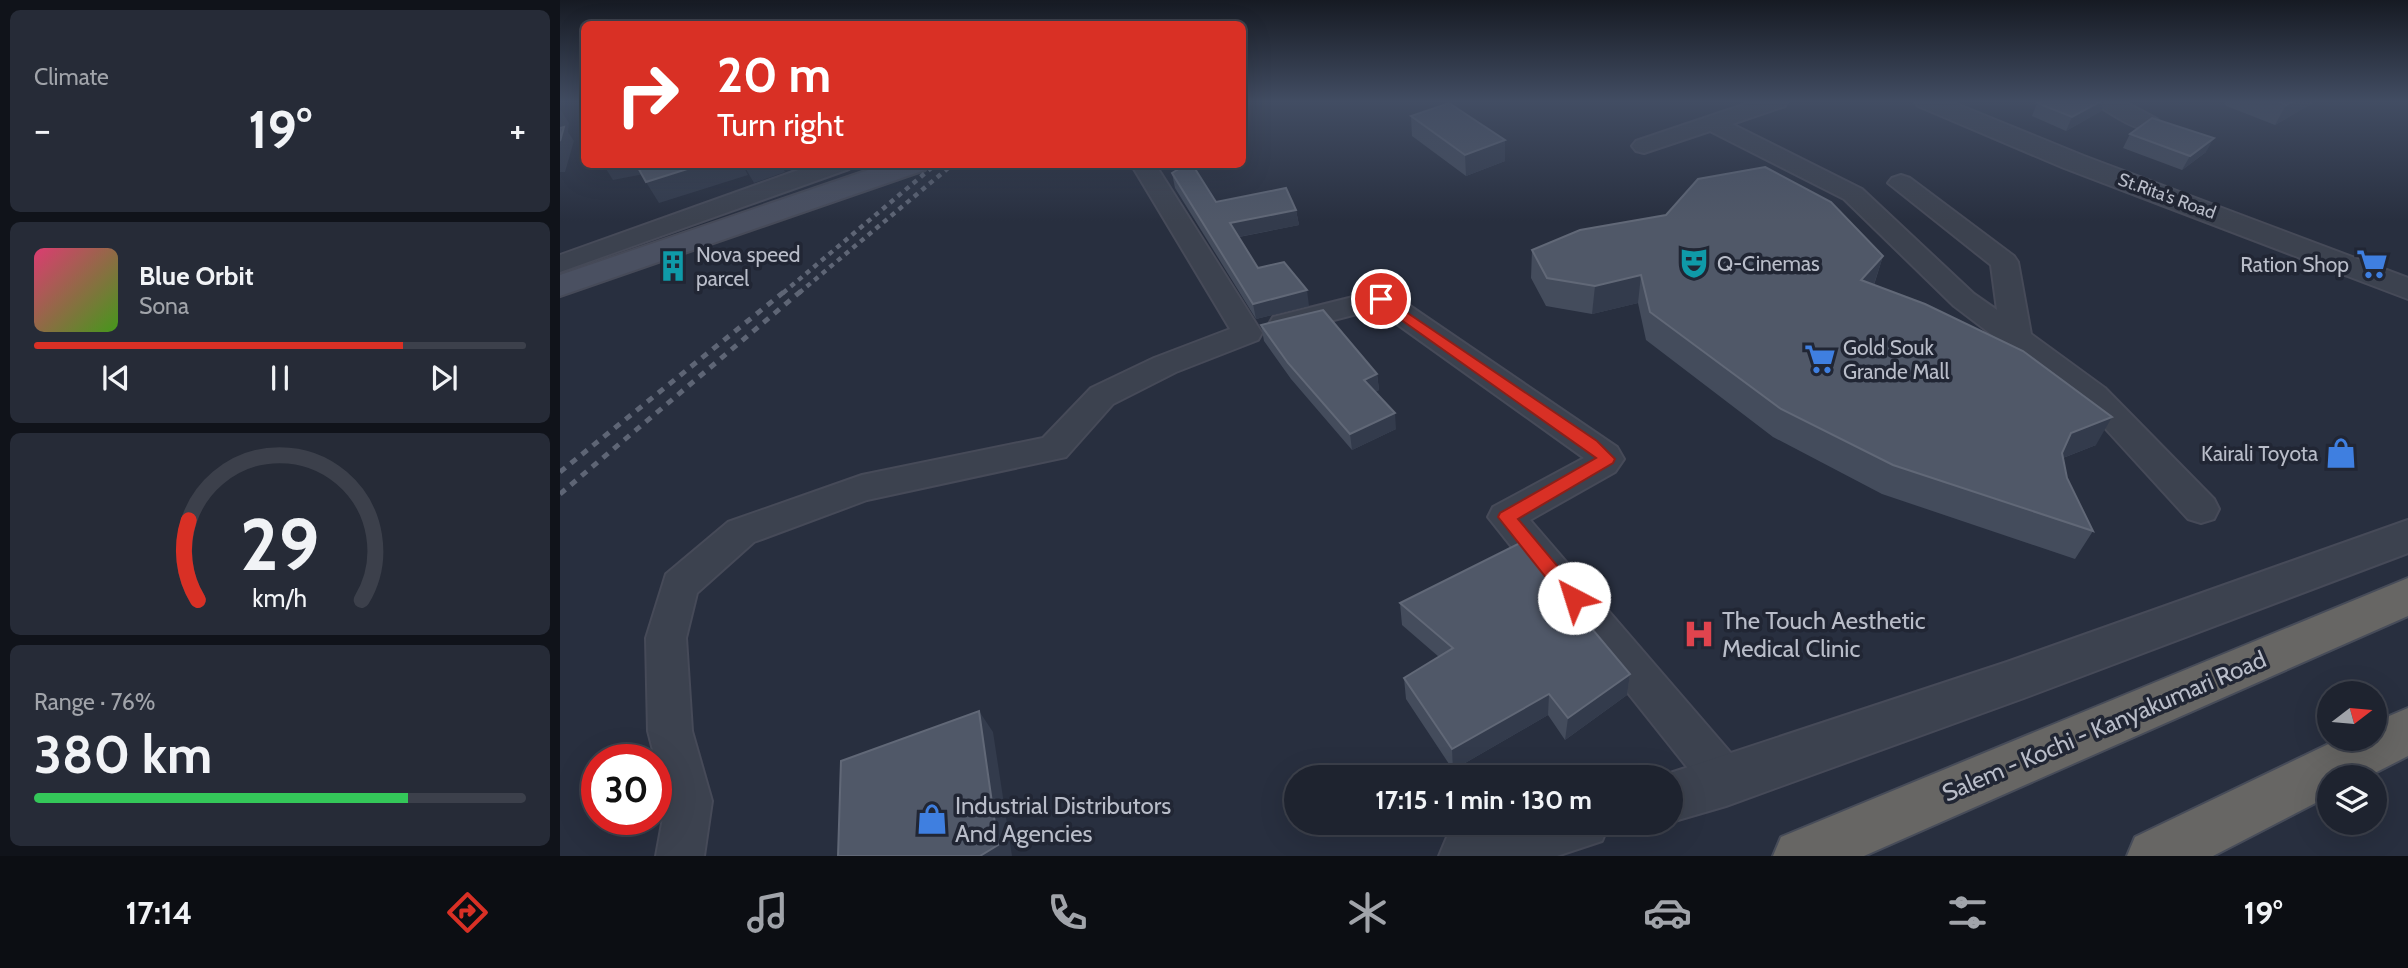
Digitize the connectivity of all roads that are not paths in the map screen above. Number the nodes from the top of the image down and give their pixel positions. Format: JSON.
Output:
{"nodes":[{"id":1,"x":1659,"y":141,"type":"edge"},
{"id":2,"x":1748,"y":141,"type":"edge"},
{"id":3,"x":2023,"y":141,"type":"edge"},
{"id":4,"x":1644,"y":146,"type":"dead end"},
{"id":5,"x":903,"y":168,"type":"edge"},
{"id":6,"x":1145,"y":168,"type":"edge"},
{"id":7,"x":804,"y":170,"type":"edge"},
{"id":8,"x":1901,"y":183,"type":"dead end"},
{"id":9,"x":560,"y":264,"type":"edge"},
{"id":10,"x":560,"y":286,"type":"edge"},
{"id":11,"x":2408,"y":289,"type":"edge"},
{"id":12,"x":1247,"y":333,"type":"junction"},
{"id":13,"x":2016,"y":337,"type":"junction"},
{"id":14,"x":2201,"y":509,"type":"dead end"},
{"id":15,"x":2408,"y":536,"type":"edge"},
{"id":16,"x":2408,"y":596,"type":"edge"},
{"id":17,"x":2408,"y":731,"type":"edge"},
{"id":18,"x":1726,"y":781,"type":"junction"},
{"id":19,"x":1683,"y":794,"type":"edge"},
{"id":20,"x":1539,"y":835,"type":"edge"},
{"id":21,"x":680,"y":856,"type":"edge"},
{"id":22,"x":1468,"y":856,"type":"edge"},
{"id":23,"x":1801,"y":856,"type":"edge"},
{"id":24,"x":2155,"y":856,"type":"edge"}],
"edges":[{"from":1,"to":4,"type":"street"},
{"from":2,"to":13,"type":"street"},
{"from":3,"to":11,"type":"street","name":"St.Rita's Road"},
{"from":5,"to":10,"type":"main road"},
{"from":6,"to":12,"type":"street"},
{"from":7,"to":9,"type":"street"},
{"from":8,"to":13,"type":"street"},
{"from":12,"to":18,"type":"street"},
{"from":12,"to":21,"type":"street"},
{"from":13,"to":14,"type":"street"},
{"from":15,"to":18,"type":"street"},
{"from":16,"to":23,"type":"highway","name":"Salem - Kochi - Kanyakumari Road"},
{"from":17,"to":24,"type":"highway"},
{"from":18,"to":19,"type":"street"},
{"from":20,"to":22,"type":"street"}]}
